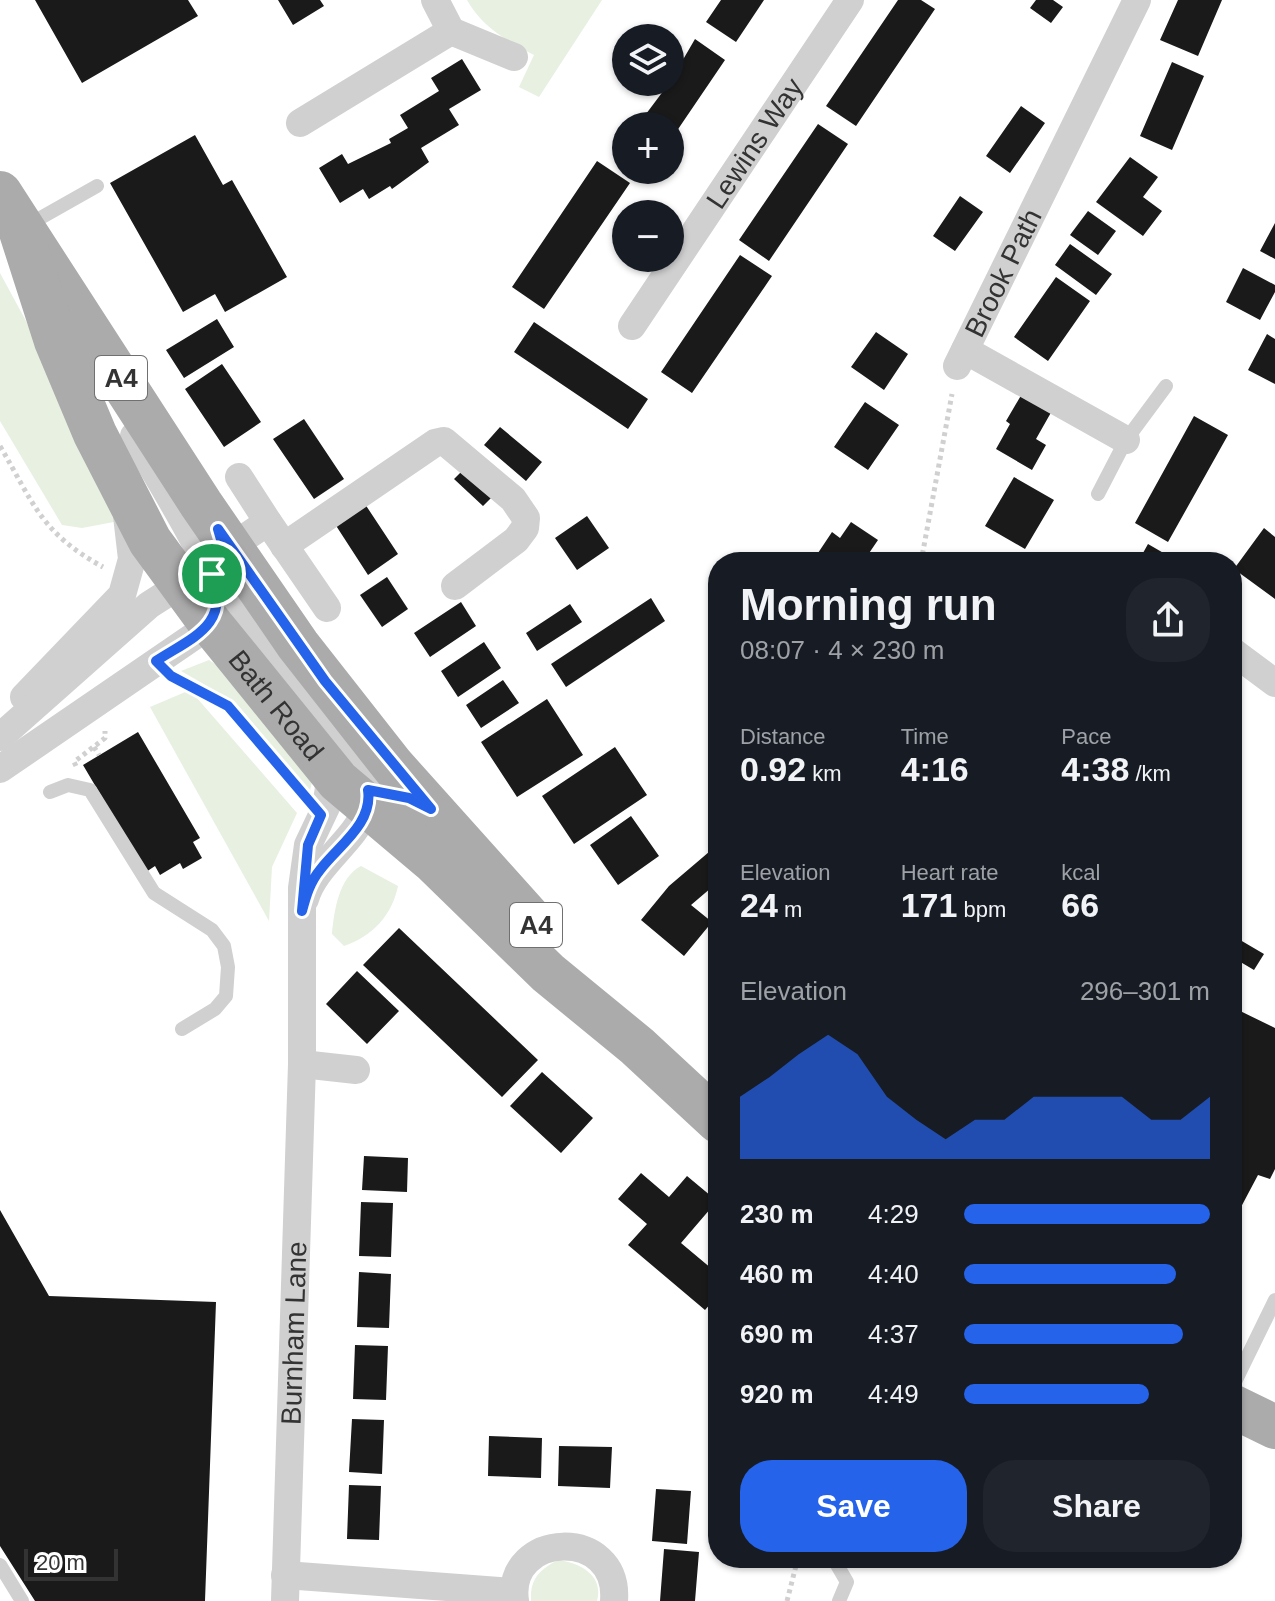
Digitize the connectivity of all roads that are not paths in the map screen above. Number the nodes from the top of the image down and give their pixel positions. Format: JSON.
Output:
{"nodes":[{"id":1,"x":435,"y":0,"type":"edge"},
{"id":2,"x":850,"y":0,"type":"edge"},
{"id":3,"x":1137,"y":0,"type":"edge"},
{"id":4,"x":451,"y":31,"type":"junction"},
{"id":5,"x":514,"y":57,"type":"dead end"},
{"id":6,"x":300,"y":123,"type":"dead end"},
{"id":7,"x":97,"y":186,"type":"dead end"},
{"id":8,"x":10,"y":211,"type":"edge"},
{"id":9,"x":632,"y":326,"type":"dead end"},
{"id":10,"x":1166,"y":386,"type":"dead end"},
{"id":11,"x":1126,"y":440,"type":"junction"},
{"id":12,"x":239,"y":477,"type":"dead end"},
{"id":13,"x":119,"y":484,"type":"junction"},
{"id":14,"x":1098,"y":494,"type":"dead end"},
{"id":15,"x":268,"y":522,"type":"junction"},
{"id":16,"x":284,"y":546,"type":"junction"},
{"id":17,"x":223,"y":568,"type":"junction"},
{"id":18,"x":455,"y":586,"type":"dead end"},
{"id":19,"x":327,"y":608,"type":"dead end"},
{"id":20,"x":210,"y":623,"type":"junction"},
{"id":21,"x":164,"y":656,"type":"junction"},
{"id":22,"x":1242,"y":664,"type":"edge"},
{"id":23,"x":1275,"y":683,"type":"edge"},
{"id":24,"x":238,"y":688,"type":"junction"},
{"id":25,"x":0,"y":725,"type":"edge"},
{"id":26,"x":0,"y":737,"type":"edge"},
{"id":27,"x":0,"y":769,"type":"edge"},
{"id":28,"x":50,"y":792,"type":"dead end"},
{"id":29,"x":347,"y":801,"type":"junction"},
{"id":30,"x":418,"y":823,"type":"junction"},
{"id":31,"x":302,"y":911,"type":"junction"},
{"id":32,"x":182,"y":1029,"type":"dead end"},
{"id":33,"x":302,"y":1064,"type":"junction"},
{"id":34,"x":356,"y":1070,"type":"dead end"},
{"id":35,"x":708,"y":1112,"type":"edge"},
{"id":36,"x":1273,"y":1309,"type":"edge"},
{"id":37,"x":1242,"y":1369,"type":"edge"},
{"id":38,"x":1242,"y":1411,"type":"edge"},
{"id":39,"x":1275,"y":1427,"type":"edge"},
{"id":40,"x":0,"y":1565,"type":"edge"},
{"id":41,"x":839,"y":1568,"type":"edge"},
{"id":42,"x":285,"y":1588,"type":"edge"},
{"id":43,"x":514,"y":1596,"type":"edge"},
{"id":44,"x":22,"y":1601,"type":"edge"},
{"id":45,"x":614,"y":1601,"type":"edge"},
{"id":46,"x":839,"y":1601,"type":"edge"}],
"edges":[{"from":1,"to":4,"type":"street"},
{"from":2,"to":9,"type":"street","name":"Lewins Way"},
{"from":3,"to":11,"type":"street","name":"Brook Path"},
{"from":4,"to":5,"type":"street"},
{"from":4,"to":6,"type":"street"},
{"from":7,"to":8,"type":"lane"},
{"from":8,"to":13,"type":"main road","name":"Bath Road","number":"A4"},
{"from":8,"to":17,"type":"main road","name":"Bath Road","number":"A4"},
{"from":10,"to":11,"type":"lane"},
{"from":11,"to":14,"type":"lane"},
{"from":12,"to":15,"type":"street"},
{"from":13,"to":17,"type":"main road","name":"Bath Road","number":"A4"},
{"from":13,"to":25,"type":"street"},
{"from":15,"to":16,"type":"street"},
{"from":15,"to":17,"type":"street"},
{"from":16,"to":18,"type":"street"},
{"from":16,"to":19,"type":"street"},
{"from":17,"to":20,"type":"main road","name":"Bath Road","number":"A4"},
{"from":17,"to":26,"type":"street"},
{"from":17,"to":29,"type":"street"},
{"from":17,"to":30,"type":"main road","name":"Bath Road","number":"A4"},
{"from":20,"to":21,"type":"street"},
{"from":20,"to":24,"type":"main road","name":"Bath Road","number":"A4"},
{"from":21,"to":24,"type":"street"},
{"from":21,"to":27,"type":"street"},
{"from":22,"to":23,"type":"street"},
{"from":24,"to":29,"type":"main road","name":"Bath Road","number":"A4"},
{"from":28,"to":32,"type":"lane"},
{"from":29,"to":30,"type":"main road","name":"Bath Road","number":"A4"},
{"from":29,"to":31,"type":"street"},
{"from":29,"to":31,"type":"street","name":"Burnham Lane"},
{"from":30,"to":35,"type":"main road","name":"Bath Road","number":"A4"},
{"from":31,"to":33,"type":"street","name":"Burnham Lane"},
{"from":33,"to":34,"type":"street"},
{"from":33,"to":42,"type":"street","name":"Burnham Lane"},
{"from":36,"to":37,"type":"lane"},
{"from":38,"to":39,"type":"main road"},
{"from":40,"to":44,"type":"lane"},
{"from":41,"to":46,"type":"lane"},
{"from":42,"to":43,"type":"street"},
{"from":43,"to":45,"type":"street"}]}
